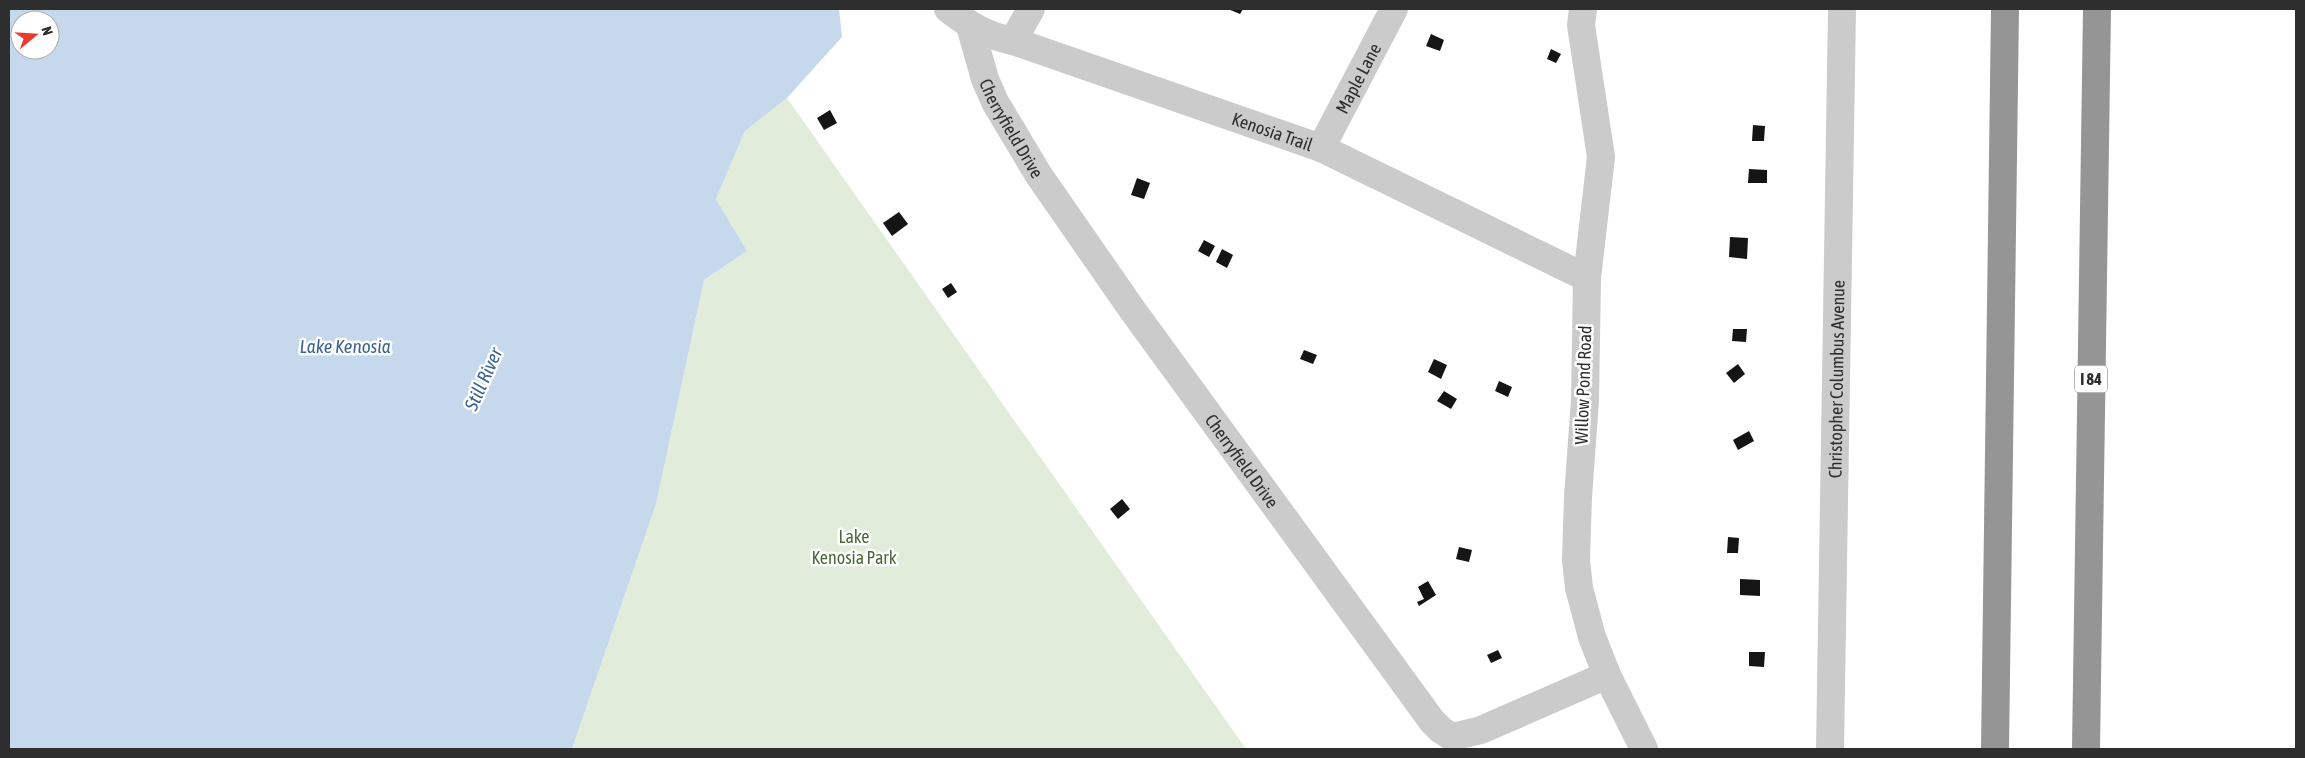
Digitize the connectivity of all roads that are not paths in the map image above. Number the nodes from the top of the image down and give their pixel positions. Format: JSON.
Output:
{"nodes":[{"id":1,"x":948,"y":9,"type":"edge"},
{"id":2,"x":1031,"y":9,"type":"edge"},
{"id":3,"x":1394,"y":9,"type":"edge"},
{"id":4,"x":1583,"y":9,"type":"edge"},
{"id":5,"x":1842,"y":9,"type":"edge"},
{"id":6,"x":2005,"y":9,"type":"edge"},
{"id":7,"x":2097,"y":9,"type":"edge"},
{"id":8,"x":970,"y":26,"type":"junction"},
{"id":9,"x":1013,"y":41,"type":"junction"},
{"id":10,"x":1320,"y":148,"type":"junction"},
{"id":11,"x":1587,"y":278,"type":"junction"},
{"id":12,"x":1607,"y":675,"type":"junction"},
{"id":13,"x":1644,"y":749,"type":"edge"},
{"id":14,"x":1830,"y":749,"type":"edge"},
{"id":15,"x":1995,"y":749,"type":"edge"},
{"id":16,"x":2086,"y":749,"type":"edge"}],
"edges":[{"from":1,"to":8,"type":"street","name":"Kenosia Trail"},
{"from":2,"to":9,"type":"street"},
{"from":3,"to":10,"type":"street","name":"Maple Lane"},
{"from":4,"to":11,"type":"street","name":"Willow Pond Road"},
{"from":5,"to":14,"type":"street","name":"Christopher Columbus Avenue"},
{"from":6,"to":15,"type":"highway"},
{"from":7,"to":16,"type":"highway","number":"I 84"},
{"from":8,"to":9,"type":"street","name":"Kenosia Trail"},
{"from":8,"to":12,"type":"street","name":"Cherryfield Drive"},
{"from":9,"to":10,"type":"street","name":"Kenosia Trail"},
{"from":10,"to":11,"type":"street","name":"Kenosia Trail"},
{"from":11,"to":12,"type":"street","name":"Willow Pond Road"},
{"from":12,"to":13,"type":"street","name":"Willow Pond Road"}]}
